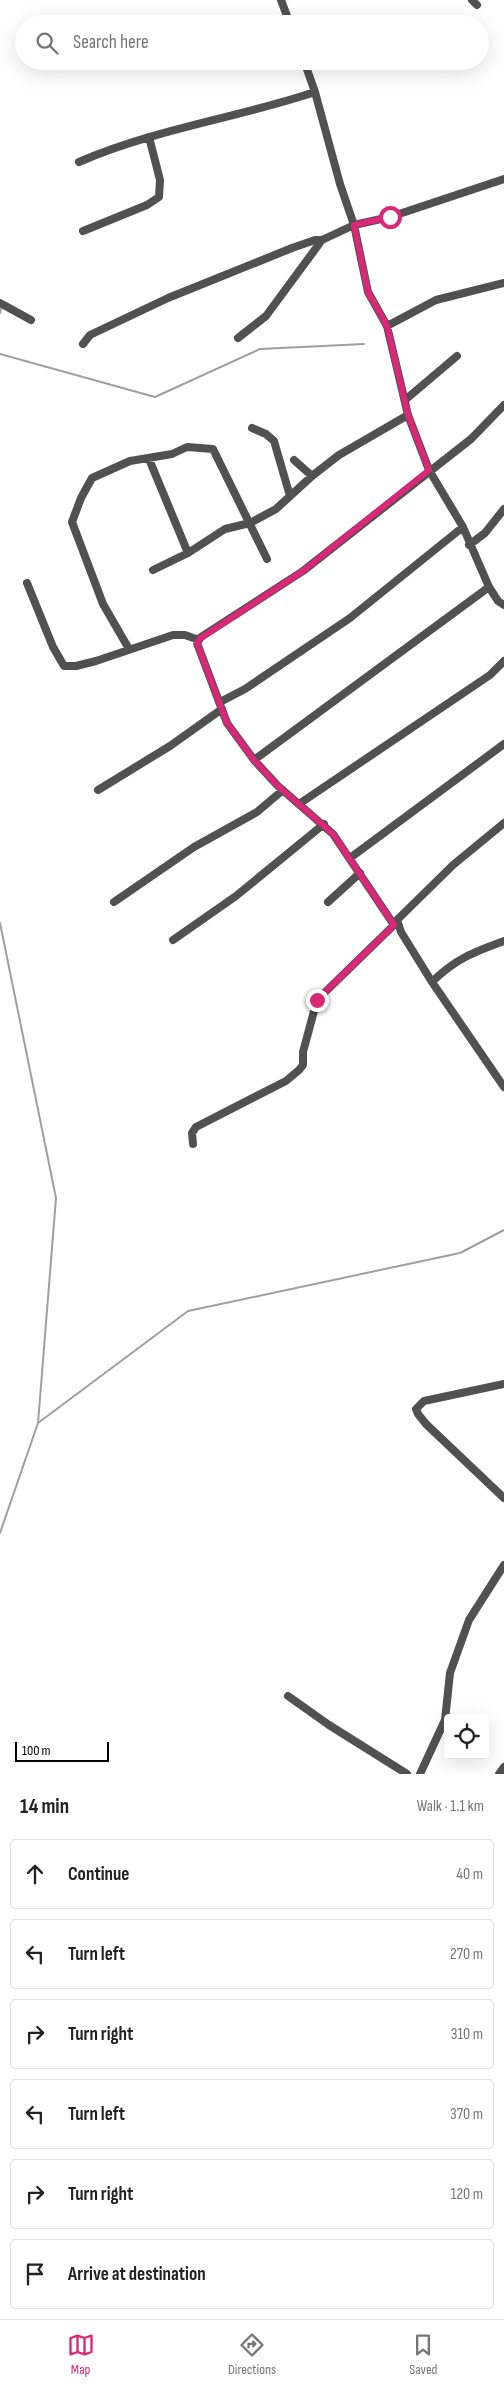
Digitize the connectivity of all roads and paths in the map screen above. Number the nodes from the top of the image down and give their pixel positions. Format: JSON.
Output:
{"nodes":[{"id":1,"x":281,"y":0,"type":"edge"},
{"id":2,"x":287,"y":15,"type":"edge"},
{"id":3,"x":307,"y":70,"type":"edge"},
{"id":4,"x":316,"y":92,"type":"junction"},
{"id":5,"x":149,"y":137,"type":"junction"},
{"id":6,"x":80,"y":162,"type":"dead end"},
{"id":7,"x":504,"y":179,"type":"edge"},
{"id":8,"x":354,"y":225,"type":"junction"},
{"id":9,"x":83,"y":231,"type":"dead end"},
{"id":10,"x":322,"y":240,"type":"junction"},
{"id":11,"x":504,"y":283,"type":"edge"},
{"id":12,"x":0,"y":302,"type":"edge"},
{"id":13,"x":31,"y":320,"type":"dead end"},
{"id":14,"x":387,"y":326,"type":"junction"},
{"id":15,"x":238,"y":338,"type":"dead end"},
{"id":16,"x":83,"y":344,"type":"dead end"},
{"id":17,"x":457,"y":356,"type":"dead end"},
{"id":18,"x":405,"y":400,"type":"junction"},
{"id":19,"x":504,"y":405,"type":"edge"},
{"id":20,"x":408,"y":415,"type":"junction"},
{"id":21,"x":252,"y":428,"type":"dead end"},
{"id":22,"x":149,"y":459,"type":"junction"},
{"id":23,"x":294,"y":460,"type":"dead end"},
{"id":24,"x":429,"y":470,"type":"junction"},
{"id":25,"x":312,"y":476,"type":"junction"},
{"id":26,"x":290,"y":496,"type":"junction"},
{"id":27,"x":504,"y":509,"type":"edge"},
{"id":28,"x":250,"y":523,"type":"junction"},
{"id":29,"x":462,"y":527,"type":"junction"},
{"id":30,"x":469,"y":544,"type":"junction"},
{"id":31,"x":188,"y":553,"type":"junction"},
{"id":32,"x":267,"y":559,"type":"dead end"},
{"id":33,"x":153,"y":570,"type":"dead end"},
{"id":34,"x":27,"y":583,"type":"dead end"},
{"id":35,"x":489,"y":587,"type":"junction"},
{"id":36,"x":504,"y":605,"type":"edge"},
{"id":37,"x":199,"y":640,"type":"junction"},
{"id":38,"x":129,"y":649,"type":"junction"},
{"id":39,"x":504,"y":661,"type":"edge"},
{"id":40,"x":221,"y":705,"type":"junction"},
{"id":41,"x":504,"y":744,"type":"edge"},
{"id":42,"x":254,"y":760,"type":"junction"},
{"id":43,"x":98,"y":790,"type":"dead end"},
{"id":44,"x":283,"y":790,"type":"junction"},
{"id":45,"x":300,"y":804,"type":"junction"},
{"id":46,"x":504,"y":823,"type":"edge"},
{"id":47,"x":324,"y":824,"type":"junction"},
{"id":48,"x":350,"y":858,"type":"junction"},
{"id":49,"x":360,"y":874,"type":"junction"},
{"id":50,"x":114,"y":902,"type":"dead end"},
{"id":51,"x":328,"y":902,"type":"dead end"},
{"id":52,"x":396,"y":925,"type":"junction"},
{"id":53,"x":173,"y":940,"type":"dead end"},
{"id":54,"x":504,"y":941,"type":"edge"},
{"id":55,"x":432,"y":982,"type":"junction"},
{"id":56,"x":504,"y":1087,"type":"edge"},
{"id":57,"x":193,"y":1144,"type":"dead end"},
{"id":58,"x":504,"y":1384,"type":"edge"},
{"id":59,"x":504,"y":1498,"type":"edge"},
{"id":60,"x":504,"y":1566,"type":"edge"},
{"id":61,"x":288,"y":1696,"type":"dead end"},
{"id":62,"x":504,"y":1767,"type":"edge"},
{"id":63,"x":407,"y":1774,"type":"edge"},
{"id":64,"x":420,"y":1774,"type":"edge"},
{"id":65,"x":499,"y":1774,"type":"edge"}],
"edges":[{"from":1,"to":2,"type":"street"},
{"from":3,"to":4,"type":"street"},
{"from":4,"to":5,"type":"street"},
{"from":4,"to":8,"type":"street"},
{"from":5,"to":6,"type":"street"},
{"from":5,"to":9,"type":"street"},
{"from":7,"to":8,"type":"street"},
{"from":8,"to":10,"type":"street"},
{"from":8,"to":14,"type":"street"},
{"from":10,"to":15,"type":"street"},
{"from":10,"to":16,"type":"street"},
{"from":11,"to":14,"type":"street"},
{"from":12,"to":13,"type":"street"},
{"from":14,"to":18,"type":"street"},
{"from":17,"to":18,"type":"street"},
{"from":18,"to":20,"type":"street"},
{"from":19,"to":24,"type":"street"},
{"from":20,"to":24,"type":"street"},
{"from":20,"to":25,"type":"street"},
{"from":21,"to":26,"type":"street"},
{"from":22,"to":28,"type":"street"},
{"from":22,"to":31,"type":"street"},
{"from":22,"to":38,"type":"street"},
{"from":23,"to":25,"type":"street"},
{"from":24,"to":29,"type":"street"},
{"from":24,"to":37,"type":"street"},
{"from":25,"to":26,"type":"street"},
{"from":26,"to":28,"type":"street"},
{"from":27,"to":30,"type":"street"},
{"from":28,"to":31,"type":"street"},
{"from":28,"to":32,"type":"street"},
{"from":29,"to":30,"type":"street"},
{"from":29,"to":40,"type":"street"},
{"from":30,"to":35,"type":"street"},
{"from":31,"to":33,"type":"street"},
{"from":34,"to":38,"type":"street"},
{"from":35,"to":36,"type":"street"},
{"from":35,"to":42,"type":"street"},
{"from":37,"to":38,"type":"street"},
{"from":37,"to":40,"type":"street"},
{"from":39,"to":45,"type":"street"},
{"from":40,"to":42,"type":"street"},
{"from":40,"to":43,"type":"street"},
{"from":41,"to":48,"type":"street"},
{"from":42,"to":44,"type":"street"},
{"from":44,"to":45,"type":"street"},
{"from":44,"to":50,"type":"street"},
{"from":45,"to":47,"type":"street"},
{"from":46,"to":52,"type":"street"},
{"from":47,"to":48,"type":"street"},
{"from":47,"to":53,"type":"street"},
{"from":48,"to":49,"type":"street"},
{"from":49,"to":51,"type":"street"},
{"from":49,"to":52,"type":"street"},
{"from":52,"to":55,"type":"street"},
{"from":52,"to":57,"type":"street"},
{"from":54,"to":55,"type":"street"},
{"from":55,"to":56,"type":"street"},
{"from":58,"to":59,"type":"street"},
{"from":60,"to":64,"type":"street"},
{"from":61,"to":63,"type":"street"},
{"from":62,"to":65,"type":"street"}]}
